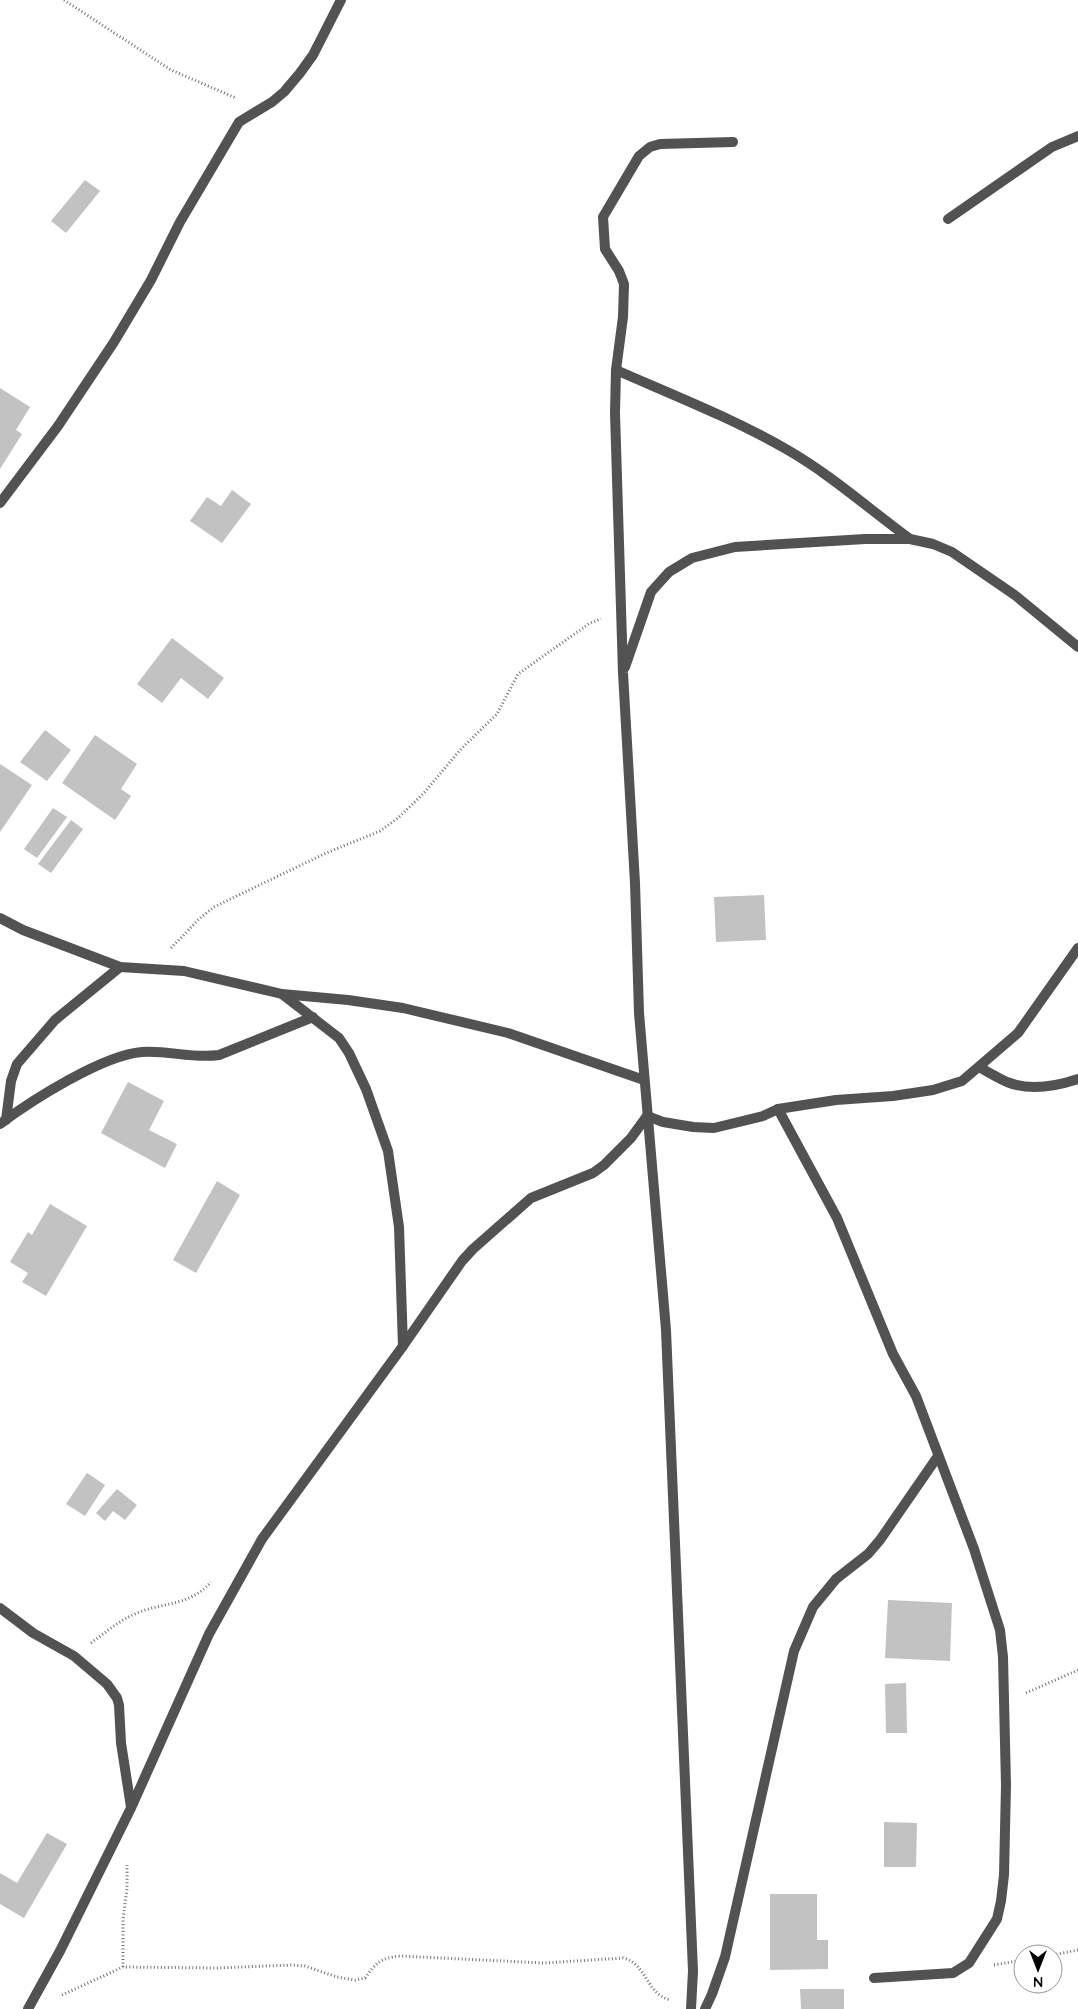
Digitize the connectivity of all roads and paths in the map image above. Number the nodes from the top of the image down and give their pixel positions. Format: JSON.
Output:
{"nodes":[{"id":1,"x":64,"y":0,"type":"edge"},
{"id":2,"x":341,"y":0,"type":"edge"},
{"id":3,"x":259,"y":110,"type":"junction"},
{"id":4,"x":1078,"y":136,"type":"edge"},
{"id":5,"x":733,"y":142,"type":"dead end"},
{"id":6,"x":948,"y":219,"type":"dead end"},
{"id":7,"x":616,"y":370,"type":"junction"},
{"id":8,"x":0,"y":503,"type":"edge"},
{"id":9,"x":910,"y":539,"type":"junction"},
{"id":10,"x":622,"y":621,"type":"junction"},
{"id":11,"x":1078,"y":648,"type":"edge"},
{"id":12,"x":623,"y":672,"type":"junction"},
{"id":13,"x":0,"y":918,"type":"edge"},
{"id":14,"x":1078,"y":948,"type":"edge"},
{"id":15,"x":120,"y":967,"type":"junction"},
{"id":16,"x":150,"y":969,"type":"junction"},
{"id":17,"x":282,"y":994,"type":"junction"},
{"id":18,"x":313,"y":1017,"type":"junction"},
{"id":19,"x":979,"y":1067,"type":"junction"},
{"id":20,"x":1078,"y":1079,"type":"edge"},
{"id":21,"x":644,"y":1080,"type":"junction"},
{"id":22,"x":778,"y":1110,"type":"junction"},
{"id":23,"x":647,"y":1116,"type":"junction"},
{"id":24,"x":3,"y":1122,"type":"edge"},
{"id":25,"x":403,"y":1346,"type":"junction"},
{"id":26,"x":938,"y":1456,"type":"junction"},
{"id":27,"x":214,"y":1578,"type":"dead end"},
{"id":28,"x":0,"y":1608,"type":"edge"},
{"id":29,"x":74,"y":1656,"type":"junction"},
{"id":30,"x":1078,"y":1670,"type":"edge"},
{"id":31,"x":1005,"y":1695,"type":"junction"},
{"id":32,"x":131,"y":1808,"type":"junction"},
{"id":33,"x":116,"y":1837,"type":"junction"},
{"id":34,"x":1078,"y":1950,"type":"edge"},
{"id":35,"x":1063,"y":1953,"type":"edge"},
{"id":36,"x":123,"y":1967,"type":"junction"},
{"id":37,"x":874,"y":1978,"type":"dead end"},
{"id":38,"x":59,"y":1996,"type":"dead end"},
{"id":39,"x":691,"y":2005,"type":"edge"},
{"id":40,"x":28,"y":2009,"type":"edge"},
{"id":41,"x":705,"y":2009,"type":"edge"}],
"edges":[{"from":1,"to":3,"type":"path"},
{"from":2,"to":3,"type":"street"},
{"from":3,"to":8,"type":"street"},
{"from":4,"to":6,"type":"street"},
{"from":5,"to":7,"type":"street"},
{"from":7,"to":9,"type":"street"},
{"from":7,"to":10,"type":"street"},
{"from":9,"to":11,"type":"street"},
{"from":9,"to":12,"type":"street"},
{"from":10,"to":12,"type":"street"},
{"from":10,"to":16,"type":"path"},
{"from":12,"to":21,"type":"street"},
{"from":13,"to":15,"type":"street"},
{"from":14,"to":19,"type":"street"},
{"from":15,"to":16,"type":"street"},
{"from":15,"to":24,"type":"street"},
{"from":16,"to":17,"type":"street"},
{"from":17,"to":18,"type":"street"},
{"from":17,"to":21,"type":"street"},
{"from":18,"to":24,"type":"street"},
{"from":18,"to":25,"type":"street"},
{"from":19,"to":20,"type":"street"},
{"from":19,"to":22,"type":"street"},
{"from":21,"to":23,"type":"street"},
{"from":22,"to":23,"type":"street"},
{"from":22,"to":26,"type":"street"},
{"from":23,"to":25,"type":"street"},
{"from":23,"to":39,"type":"street"},
{"from":25,"to":32,"type":"street"},
{"from":26,"to":31,"type":"street"},
{"from":26,"to":41,"type":"street"},
{"from":27,"to":29,"type":"path"},
{"from":28,"to":29,"type":"street"},
{"from":29,"to":32,"type":"street"},
{"from":30,"to":31,"type":"path"},
{"from":31,"to":37,"type":"street"},
{"from":32,"to":33,"type":"street"},
{"from":33,"to":36,"type":"path"},
{"from":33,"to":40,"type":"street"},
{"from":34,"to":35,"type":"path"},
{"from":36,"to":38,"type":"path"},
{"from":36,"to":39,"type":"path"}]}
